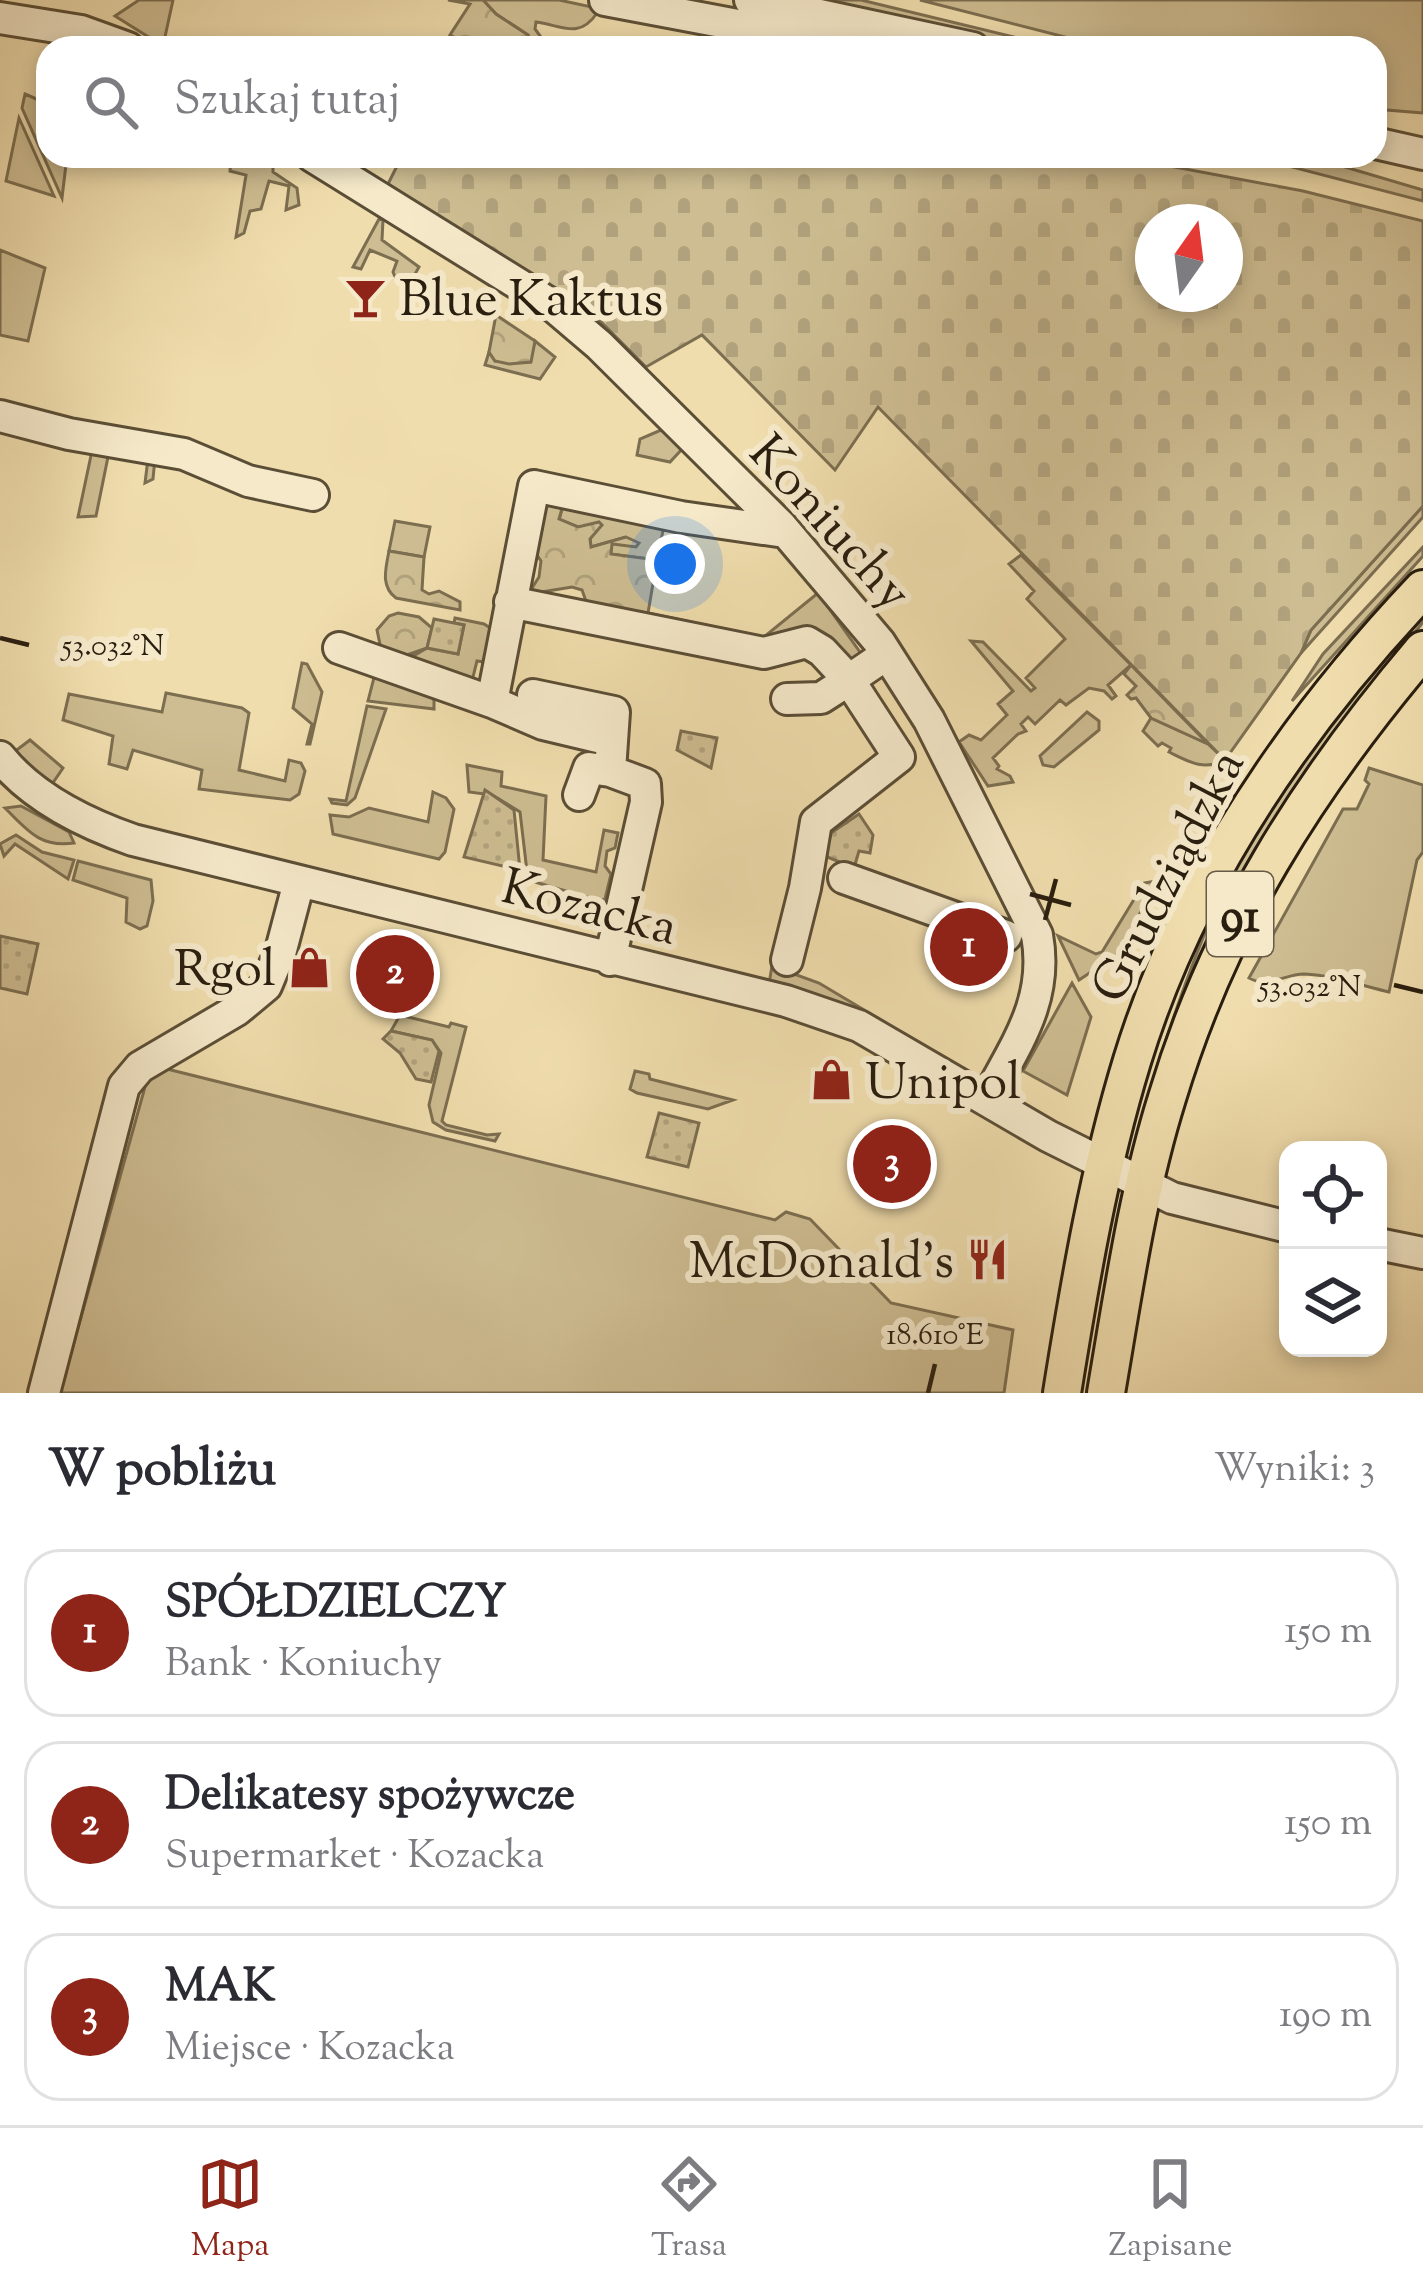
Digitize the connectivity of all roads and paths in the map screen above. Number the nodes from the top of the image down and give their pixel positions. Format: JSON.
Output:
{"nodes":[{"id":1,"x":605,"y":0,"type":"edge"},
{"id":2,"x":750,"y":0,"type":"edge"},
{"id":3,"x":0,"y":18,"type":"edge"},
{"id":4,"x":95,"y":36,"type":"edge"},
{"id":5,"x":796,"y":36,"type":"edge"},
{"id":6,"x":917,"y":36,"type":"edge"},
{"id":7,"x":1387,"y":146,"type":"edge"},
{"id":8,"x":1423,"y":154,"type":"edge"},
{"id":9,"x":332,"y":168,"type":"edge"},
{"id":10,"x":0,"y":416,"type":"edge"},
{"id":11,"x":313,"y":495,"type":"dead end"},
{"id":12,"x":785,"y":532,"type":"junction"},
{"id":13,"x":1423,"y":589,"type":"edge"},
{"id":14,"x":510,"y":602,"type":"junction"},
{"id":15,"x":339,"y":648,"type":"dead end"},
{"id":16,"x":1423,"y":650,"type":"edge"},
{"id":17,"x":887,"y":654,"type":"junction"},
{"id":18,"x":849,"y":680,"type":"junction"},
{"id":19,"x":533,"y":695,"type":"dead end"},
{"id":20,"x":787,"y":699,"type":"dead end"},
{"id":21,"x":492,"y":702,"type":"junction"},
{"id":22,"x":935,"y":731,"type":"junction"},
{"id":23,"x":616,"y":734,"type":"junction"},
{"id":24,"x":899,"y":757,"type":"junction"},
{"id":25,"x":3,"y":770,"type":"edge"},
{"id":26,"x":579,"y":795,"type":"dead end"},
{"id":27,"x":844,"y":878,"type":"dead end"},
{"id":28,"x":298,"y":882,"type":"junction"},
{"id":29,"x":1006,"y":936,"type":"dead end"},
{"id":30,"x":610,"y":959,"type":"junction"},
{"id":31,"x":787,"y":960,"type":"dead end"},
{"id":32,"x":987,"y":1099,"type":"junction"},
{"id":33,"x":1105,"y":1165,"type":"junction"},
{"id":34,"x":1146,"y":1183,"type":"junction"},
{"id":35,"x":1279,"y":1224,"type":"edge"},
{"id":36,"x":1387,"y":1246,"type":"edge"},
{"id":37,"x":1423,"y":1253,"type":"edge"},
{"id":38,"x":44,"y":1393,"type":"edge"},
{"id":39,"x":1062,"y":1393,"type":"edge"},
{"id":40,"x":1106,"y":1393,"type":"edge"}],
"edges":[{"from":1,"to":5,"type":"street"},
{"from":2,"to":6,"type":"street"},
{"from":3,"to":4,"type":"street"},
{"from":7,"to":8,"type":"street"},
{"from":9,"to":12,"type":"street","name":"Koniuchy"},
{"from":10,"to":11,"type":"street"},
{"from":12,"to":14,"type":"street"},
{"from":12,"to":17,"type":"street","name":"Koniuchy"},
{"from":13,"to":33,"type":"main road","name":"Grudziądzka","number":"91"},
{"from":14,"to":18,"type":"street"},
{"from":14,"to":21,"type":"street"},
{"from":15,"to":21,"type":"street"},
{"from":16,"to":34,"type":"main road","name":"Grudziądzka","number":"91"},
{"from":17,"to":18,"type":"street"},
{"from":17,"to":22,"type":"street","name":"Koniuchy"},
{"from":18,"to":20,"type":"street"},
{"from":18,"to":24,"type":"street"},
{"from":19,"to":23,"type":"street"},
{"from":21,"to":23,"type":"street"},
{"from":22,"to":24,"type":"street"},
{"from":22,"to":32,"type":"street","name":"Koniuchy"},
{"from":23,"to":26,"type":"street"},
{"from":23,"to":30,"type":"street"},
{"from":24,"to":31,"type":"street"},
{"from":25,"to":28,"type":"street","name":"Kozacka"},
{"from":27,"to":29,"type":"street"},
{"from":28,"to":30,"type":"street","name":"Kozacka"},
{"from":28,"to":38,"type":"street"},
{"from":30,"to":32,"type":"street","name":"Kozacka"},
{"from":32,"to":33,"type":"street","name":"Kozacka"},
{"from":33,"to":34,"type":"street","name":"Kozacka"},
{"from":33,"to":39,"type":"main road","name":"Grudziądzka","number":"91"},
{"from":34,"to":35,"type":"street","name":"Kozacka"},
{"from":34,"to":40,"type":"main road","name":"Grudziądzka","number":"91"},
{"from":36,"to":37,"type":"street"}]}
